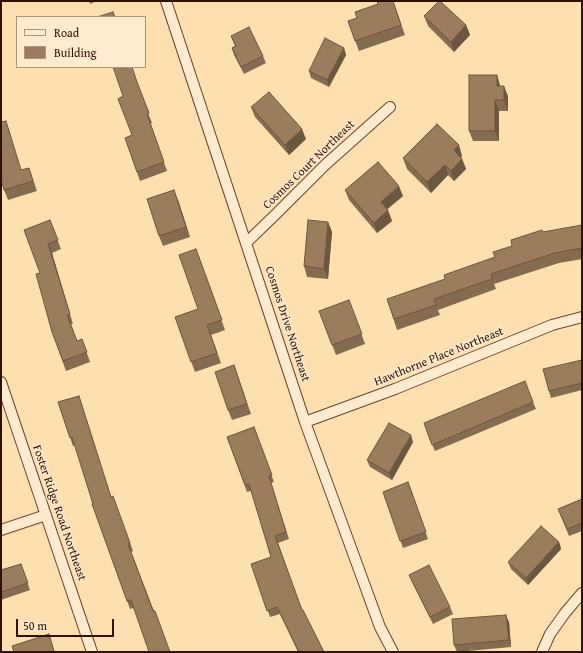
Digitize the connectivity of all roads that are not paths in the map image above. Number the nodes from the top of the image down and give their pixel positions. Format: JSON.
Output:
{"nodes":[{"id":1,"x":166,"y":1,"type":"edge"},
{"id":2,"x":390,"y":107,"type":"dead end"},
{"id":3,"x":246,"y":242,"type":"junction"},
{"id":4,"x":582,"y":316,"type":"edge"},
{"id":5,"x":1,"y":382,"type":"edge"},
{"id":6,"x":305,"y":422,"type":"junction"},
{"id":7,"x":46,"y":515,"type":"junction"},
{"id":8,"x":1,"y":530,"type":"edge"},
{"id":9,"x":582,"y":593,"type":"edge"},
{"id":10,"x":92,"y":652,"type":"edge"},
{"id":11,"x":393,"y":652,"type":"edge"},
{"id":12,"x":542,"y":652,"type":"edge"}],
"edges":[{"from":1,"to":3,"type":"street","name":"Cosmos Drive Northeast"},
{"from":2,"to":3,"type":"street","name":"Cosmos Court Northeast"},
{"from":3,"to":6,"type":"street","name":"Cosmos Drive Northeast"},
{"from":4,"to":6,"type":"street","name":"Hawthorne Place Northeast"},
{"from":5,"to":7,"type":"street","name":"Foster Ridge Road Northeast"},
{"from":6,"to":11,"type":"street","name":"Cosmos Drive Northeast"},
{"from":7,"to":8,"type":"street"},
{"from":7,"to":10,"type":"street","name":"Foster Ridge Road Northeast"},
{"from":9,"to":12,"type":"street"}]}
